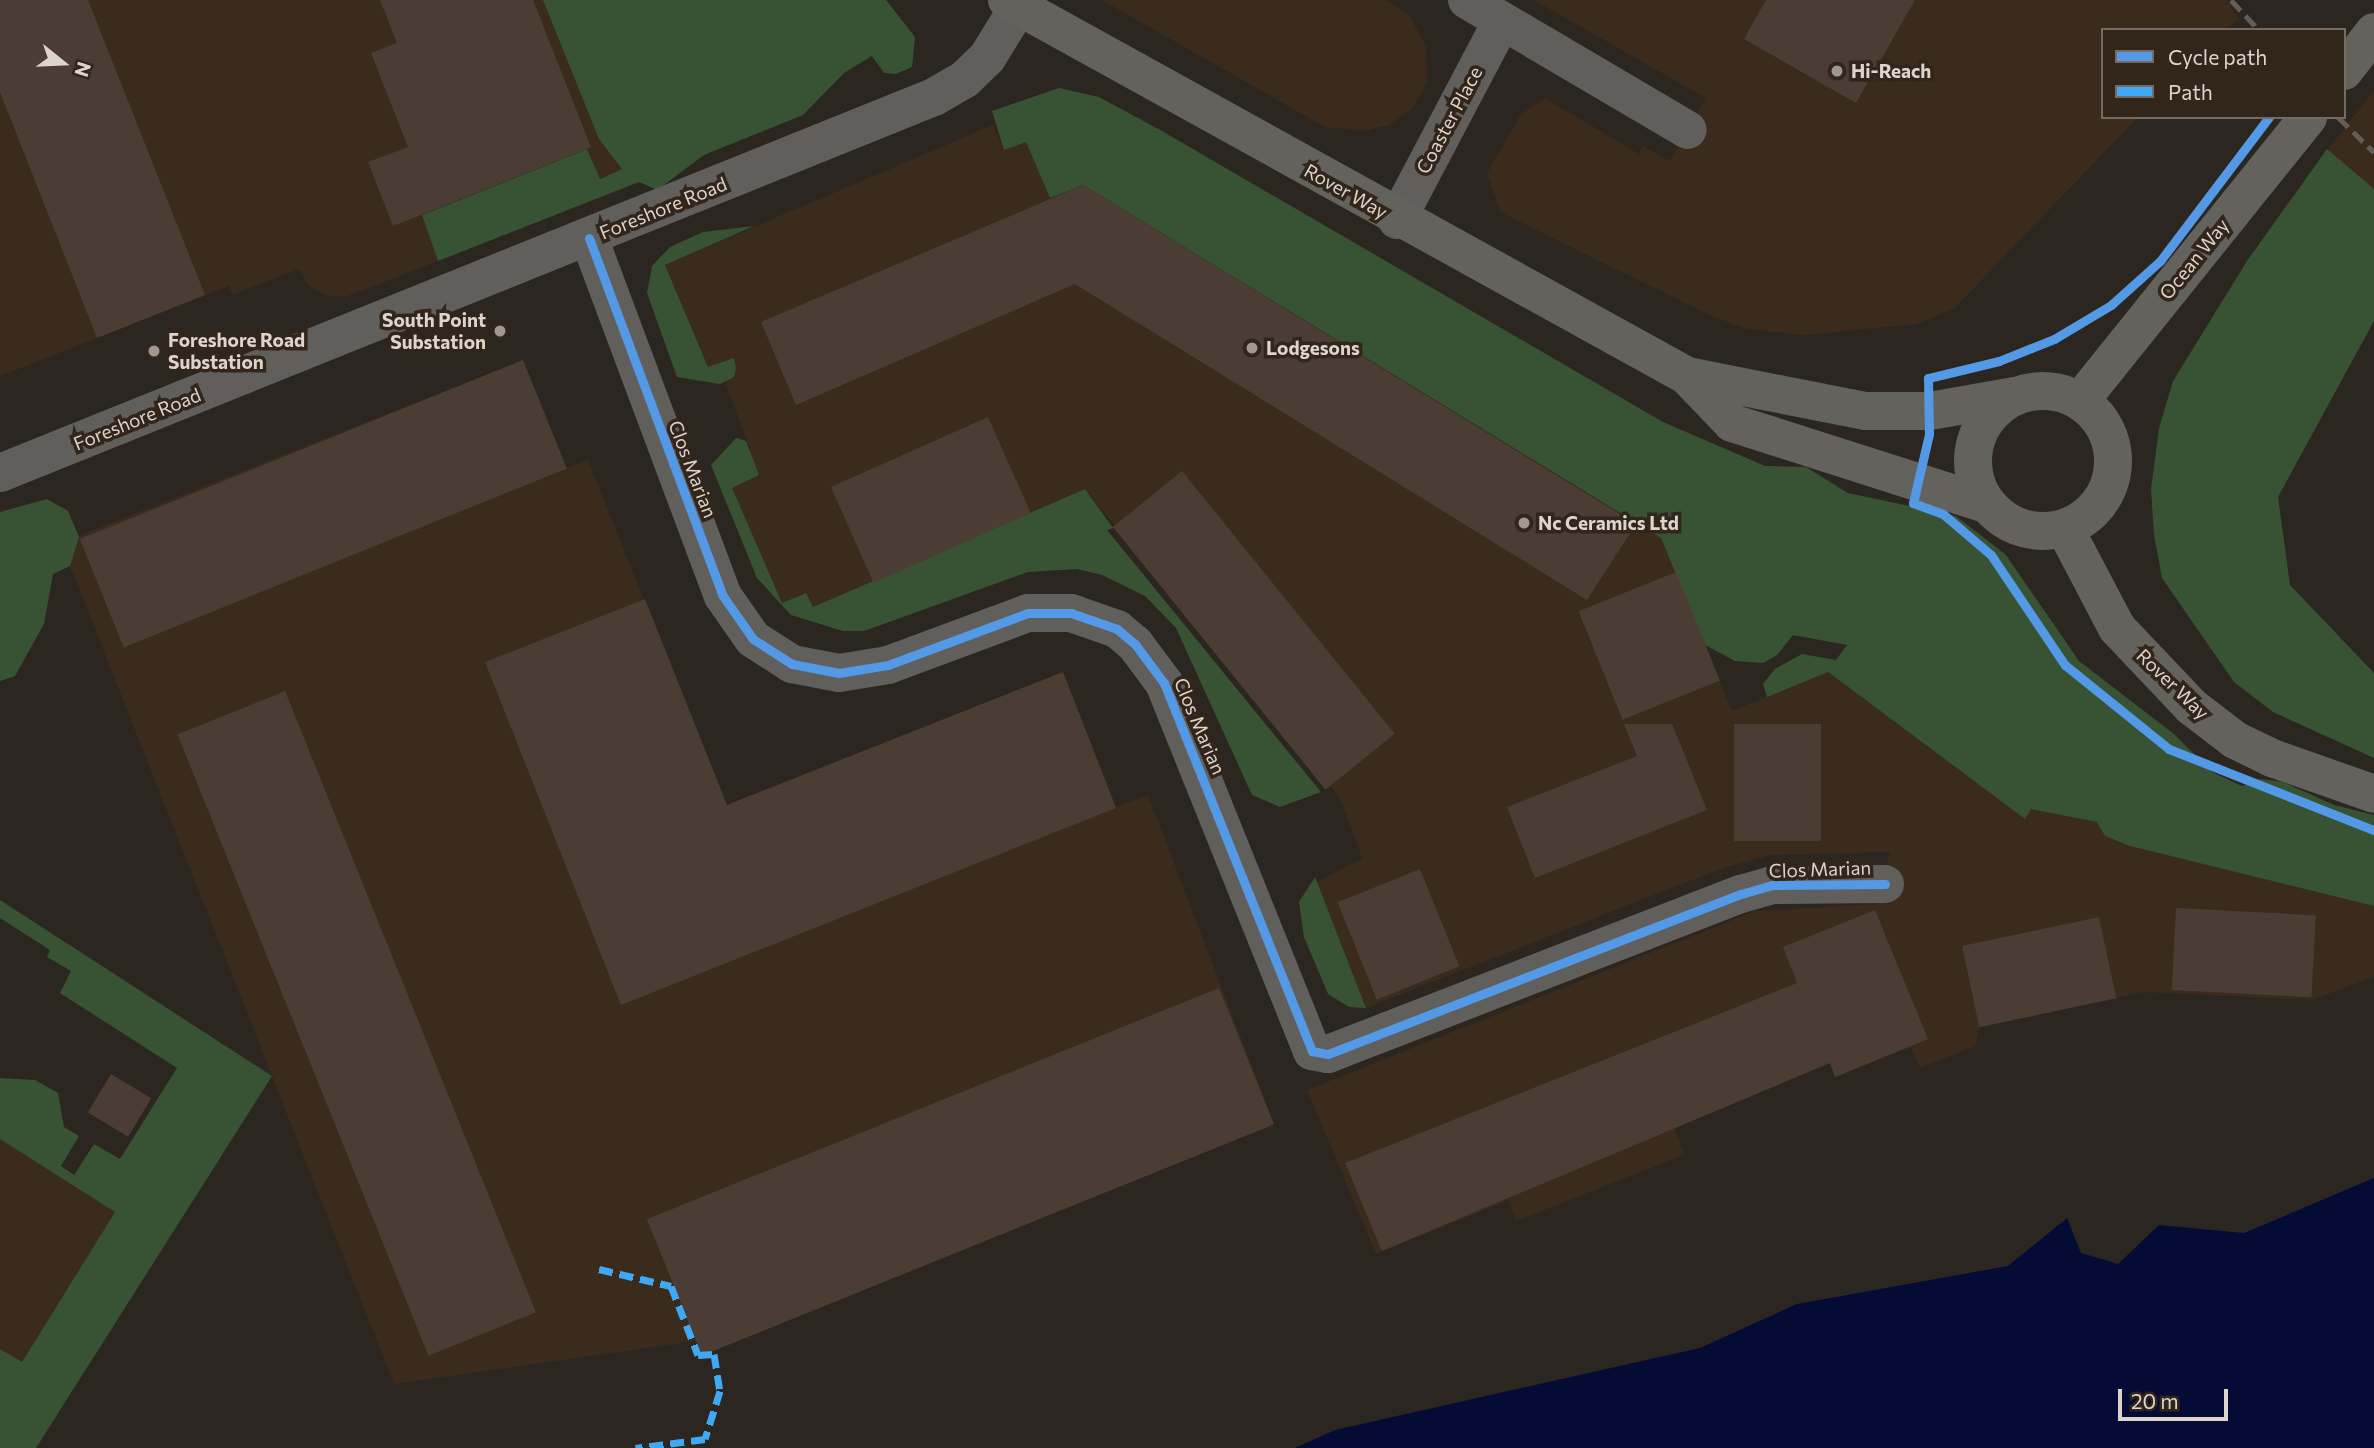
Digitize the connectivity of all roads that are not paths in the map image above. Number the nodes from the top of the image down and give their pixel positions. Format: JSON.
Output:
{"nodes":[{"id":1,"x":1467,"y":0,"type":"edge"},
{"id":2,"x":1013,"y":3,"type":"edge"},
{"id":3,"x":1502,"y":21,"type":"junction"},
{"id":4,"x":2372,"y":38,"type":"edge"},
{"id":5,"x":2346,"y":69,"type":"edge"},
{"id":6,"x":2300,"y":126,"type":"edge"},
{"id":7,"x":1688,"y":130,"type":"dead end"},
{"id":8,"x":1397,"y":220,"type":"junction"},
{"id":9,"x":589,"y":238,"type":"junction"},
{"id":10,"x":1687,"y":376,"type":"junction"},
{"id":11,"x":2017,"y":395,"type":"junction"},
{"id":12,"x":2080,"y":401,"type":"junction"},
{"id":13,"x":0,"y":474,"type":"edge"},
{"id":14,"x":1986,"y":504,"type":"junction"},
{"id":15,"x":2065,"y":529,"type":"junction"},
{"id":16,"x":2374,"y":794,"type":"edge"},
{"id":17,"x":1885,"y":884,"type":"dead end"}],
"edges":[{"from":1,"to":3,"type":"street"},
{"from":2,"to":8,"type":"street","name":"Rover Way"},
{"from":2,"to":9,"type":"street","name":"Foreshore Road"},
{"from":3,"to":7,"type":"street"},
{"from":3,"to":8,"type":"street","name":"Coaster Place"},
{"from":4,"to":5,"type":"street"},
{"from":6,"to":12,"type":"street","name":"Ocean Way"},
{"from":8,"to":10,"type":"street","name":"Rover Way"},
{"from":9,"to":13,"type":"street","name":"Foreshore Road"},
{"from":9,"to":17,"type":"street","name":"Clos Marian"},
{"from":10,"to":11,"type":"street","name":"Rover Way"},
{"from":10,"to":14,"type":"street","name":"Rover Way"},
{"from":11,"to":12,"type":"street"},
{"from":11,"to":14,"type":"street"},
{"from":12,"to":15,"type":"street"},
{"from":14,"to":15,"type":"street"},
{"from":15,"to":16,"type":"street","name":"Rover Way"}]}
